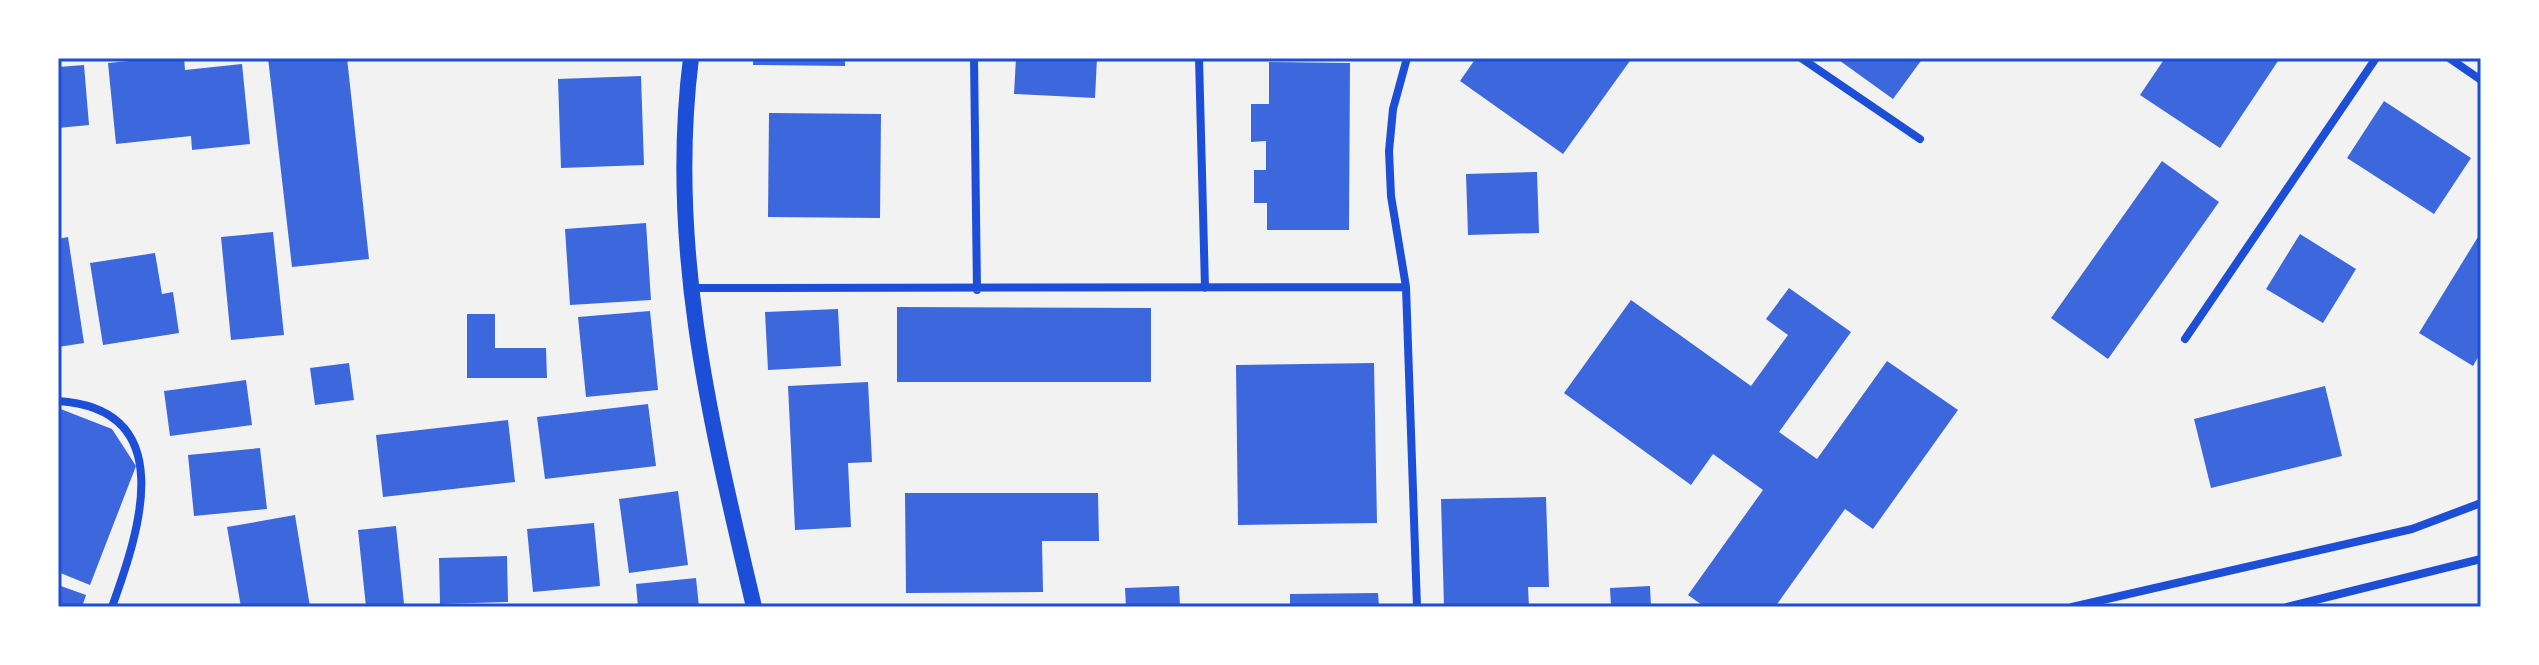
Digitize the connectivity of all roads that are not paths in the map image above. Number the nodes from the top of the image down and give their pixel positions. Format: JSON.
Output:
{"nodes":[{"id":1,"x":691,"y":58,"type":"edge"},
{"id":2,"x":974,"y":58,"type":"edge"},
{"id":3,"x":1199,"y":58,"type":"edge"},
{"id":4,"x":1407,"y":58,"type":"edge"},
{"id":5,"x":1801,"y":58,"type":"edge"},
{"id":6,"x":2376,"y":58,"type":"edge"},
{"id":7,"x":2449,"y":58,"type":"edge"},
{"id":8,"x":2481,"y":80,"type":"edge"},
{"id":9,"x":1920,"y":139,"type":"dead end"},
{"id":10,"x":1406,"y":287,"type":"junction"},
{"id":11,"x":689,"y":288,"type":"junction"},
{"id":12,"x":1205,"y":288,"type":"junction"},
{"id":13,"x":977,"y":290,"type":"junction"},
{"id":14,"x":2185,"y":339,"type":"dead end"},
{"id":15,"x":58,"y":401,"type":"edge"},
{"id":16,"x":2481,"y":503,"type":"edge"},
{"id":17,"x":2481,"y":559,"type":"edge"},
{"id":18,"x":112,"y":607,"type":"edge"},
{"id":19,"x":754,"y":607,"type":"edge"},
{"id":20,"x":1417,"y":607,"type":"edge"},
{"id":21,"x":2072,"y":607,"type":"edge"},
{"id":22,"x":2287,"y":607,"type":"edge"}],
"edges":[{"from":1,"to":11,"type":"main road"},
{"from":2,"to":13,"type":"street"},
{"from":3,"to":12,"type":"street"},
{"from":4,"to":10,"type":"street"},
{"from":5,"to":9,"type":"street"},
{"from":6,"to":14,"type":"street"},
{"from":7,"to":8,"type":"street"},
{"from":10,"to":12,"type":"street"},
{"from":10,"to":20,"type":"street"},
{"from":11,"to":13,"type":"street"},
{"from":11,"to":19,"type":"main road"},
{"from":12,"to":13,"type":"street"},
{"from":15,"to":18,"type":"street"},
{"from":16,"to":21,"type":"street"},
{"from":17,"to":22,"type":"street"}]}
